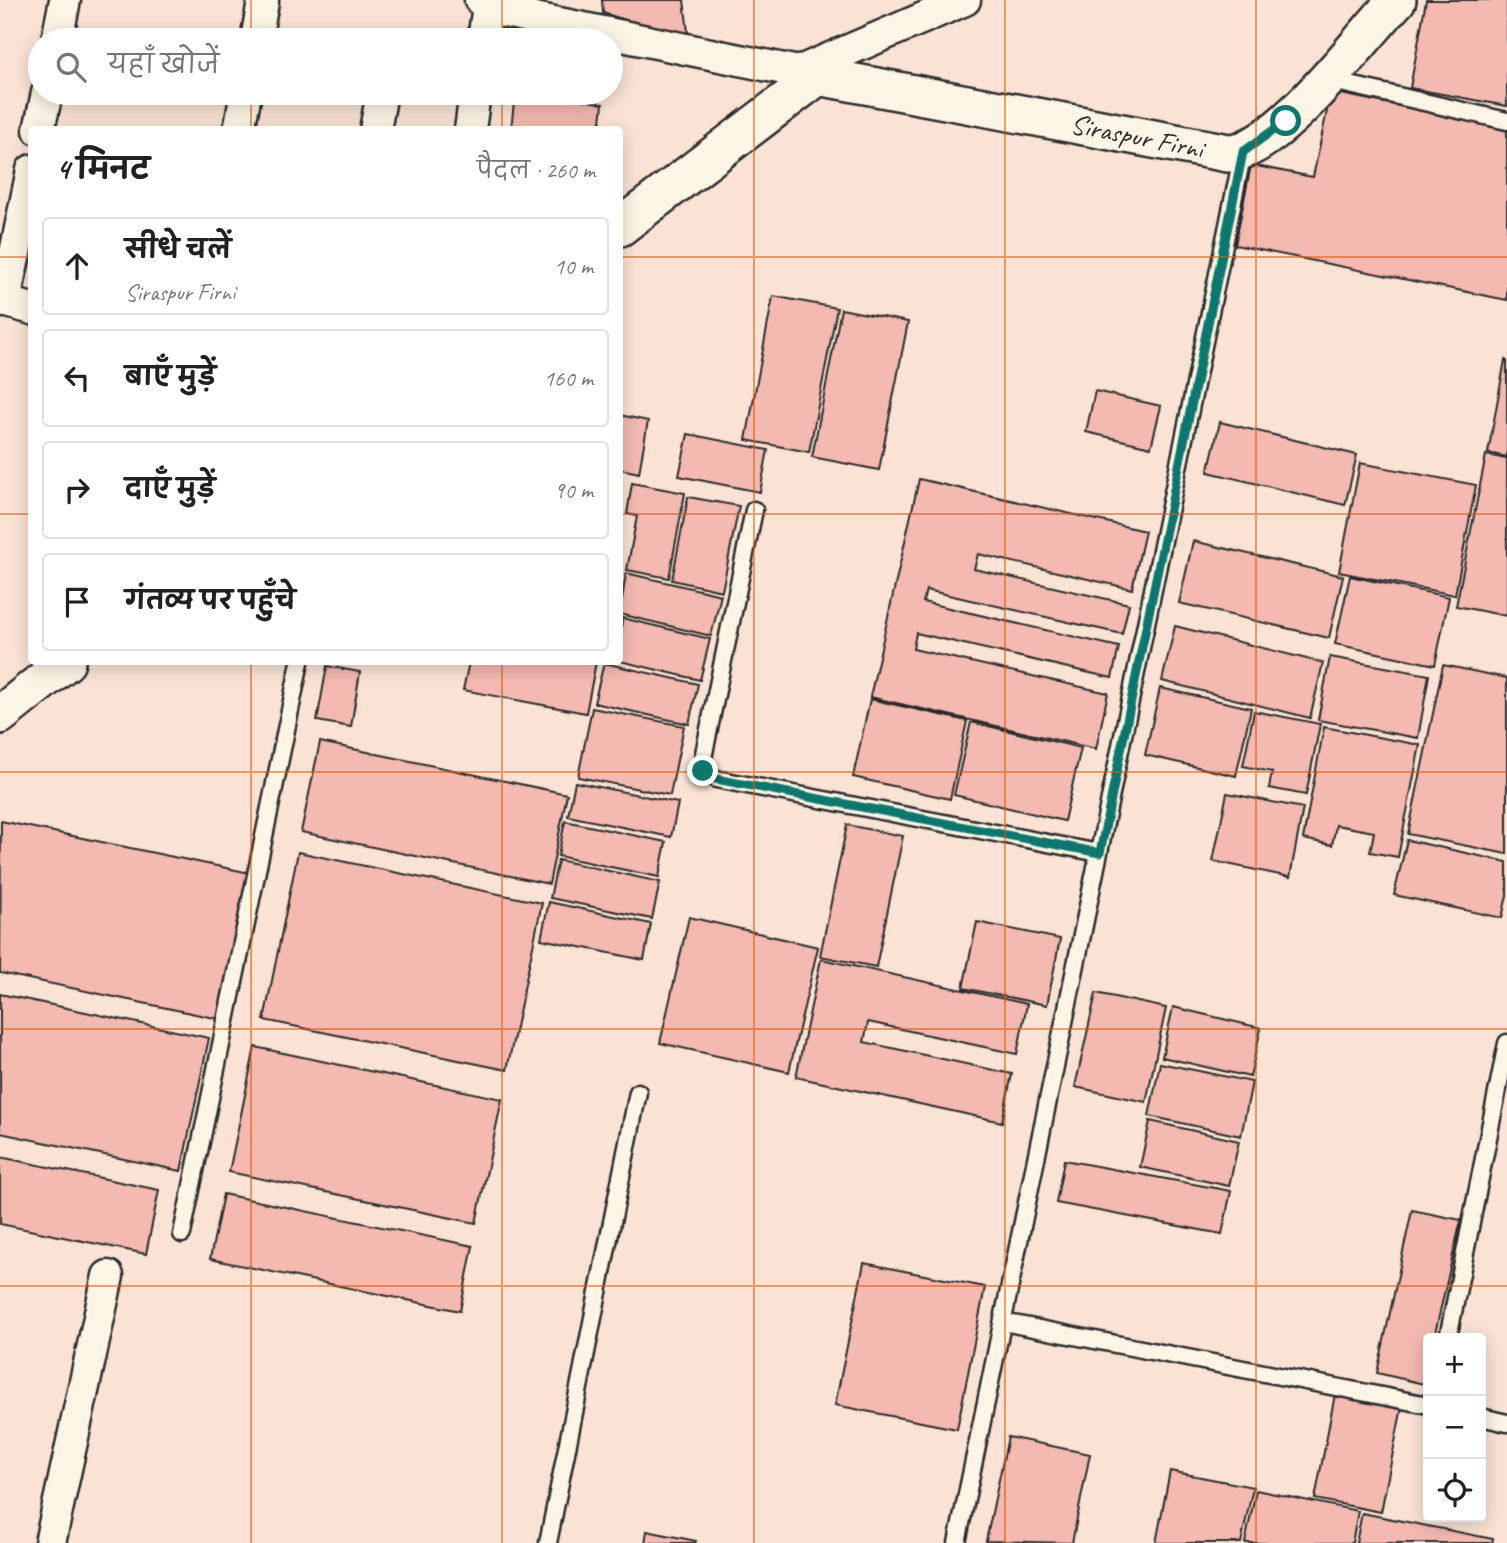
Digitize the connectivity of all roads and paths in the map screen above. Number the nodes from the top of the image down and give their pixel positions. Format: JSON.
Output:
{"nodes":[{"id":1,"x":65,"y":0,"type":"edge"},
{"id":2,"x":965,"y":0,"type":"edge"},
{"id":3,"x":1396,"y":0,"type":"edge"},
{"id":4,"x":262,"y":1,"type":"edge"},
{"id":5,"x":484,"y":3,"type":"edge"},
{"id":6,"x":59,"y":28,"type":"edge"},
{"id":7,"x":258,"y":28,"type":"edge"},
{"id":8,"x":483,"y":28,"type":"edge"},
{"id":9,"x":583,"y":28,"type":"edge"},
{"id":10,"x":623,"y":36,"type":"edge"},
{"id":11,"x":809,"y":74,"type":"junction"},
{"id":12,"x":1328,"y":79,"type":"junction"},
{"id":13,"x":45,"y":105,"type":"edge"},
{"id":14,"x":244,"y":105,"type":"edge"},
{"id":15,"x":380,"y":105,"type":"edge"},
{"id":16,"x":473,"y":105,"type":"edge"},
{"id":17,"x":1507,"y":121,"type":"edge"},
{"id":18,"x":41,"y":126,"type":"edge"},
{"id":19,"x":240,"y":126,"type":"edge"},
{"id":20,"x":376,"y":126,"type":"edge"},
{"id":21,"x":471,"y":126,"type":"edge"},
{"id":22,"x":1243,"y":152,"type":"junction"},
{"id":23,"x":28,"y":197,"type":"edge"},
{"id":24,"x":623,"y":225,"type":"edge"},
{"id":25,"x":12,"y":304,"type":"edge"},
{"id":26,"x":754,"y":510,"type":"dead end"},
{"id":27,"x":62,"y":665,"type":"edge"},
{"id":28,"x":298,"y":665,"type":"edge"},
{"id":29,"x":0,"y":715,"type":"edge"},
{"id":30,"x":1100,"y":853,"type":"junction"},
{"id":31,"x":1507,"y":1043,"type":"edge"},
{"id":32,"x":638,"y":1092,"type":"dead end"},
{"id":33,"x":182,"y":1234,"type":"dead end"},
{"id":34,"x":108,"y":1276,"type":"dead end"},
{"id":35,"x":1003,"y":1322,"type":"junction"},
{"id":36,"x":1449,"y":1333,"type":"edge"},
{"id":37,"x":1423,"y":1404,"type":"edge"},
{"id":38,"x":1486,"y":1418,"type":"edge"},
{"id":39,"x":1507,"y":1423,"type":"edge"},
{"id":40,"x":50,"y":1543,"type":"edge"},
{"id":41,"x":548,"y":1543,"type":"edge"},
{"id":42,"x":957,"y":1543,"type":"edge"}],
"edges":[{"from":1,"to":6,"type":"street"},
{"from":2,"to":11,"type":"street"},
{"from":3,"to":12,"type":"street","name":"Siraspur Firni"},
{"from":4,"to":7,"type":"street"},
{"from":5,"to":8,"type":"street"},
{"from":5,"to":9,"type":"street","name":"Siraspur Firni"},
{"from":10,"to":11,"type":"street","name":"Siraspur Firni"},
{"from":11,"to":22,"type":"street","name":"Siraspur Firni"},
{"from":11,"to":24,"type":"street"},
{"from":12,"to":17,"type":"lane"},
{"from":12,"to":22,"type":"street","name":"Siraspur Firni"},
{"from":13,"to":18,"type":"street"},
{"from":14,"to":19,"type":"street"},
{"from":15,"to":20,"type":"street"},
{"from":16,"to":21,"type":"street"},
{"from":22,"to":30,"type":"lane"},
{"from":23,"to":25,"type":"street"},
{"from":26,"to":30,"type":"lane"},
{"from":27,"to":29,"type":"street"},
{"from":28,"to":33,"type":"lane"},
{"from":30,"to":35,"type":"lane"},
{"from":31,"to":36,"type":"lane"},
{"from":32,"to":41,"type":"lane"},
{"from":34,"to":40,"type":"street"},
{"from":35,"to":37,"type":"lane"},
{"from":35,"to":42,"type":"lane"},
{"from":38,"to":39,"type":"lane"}]}
